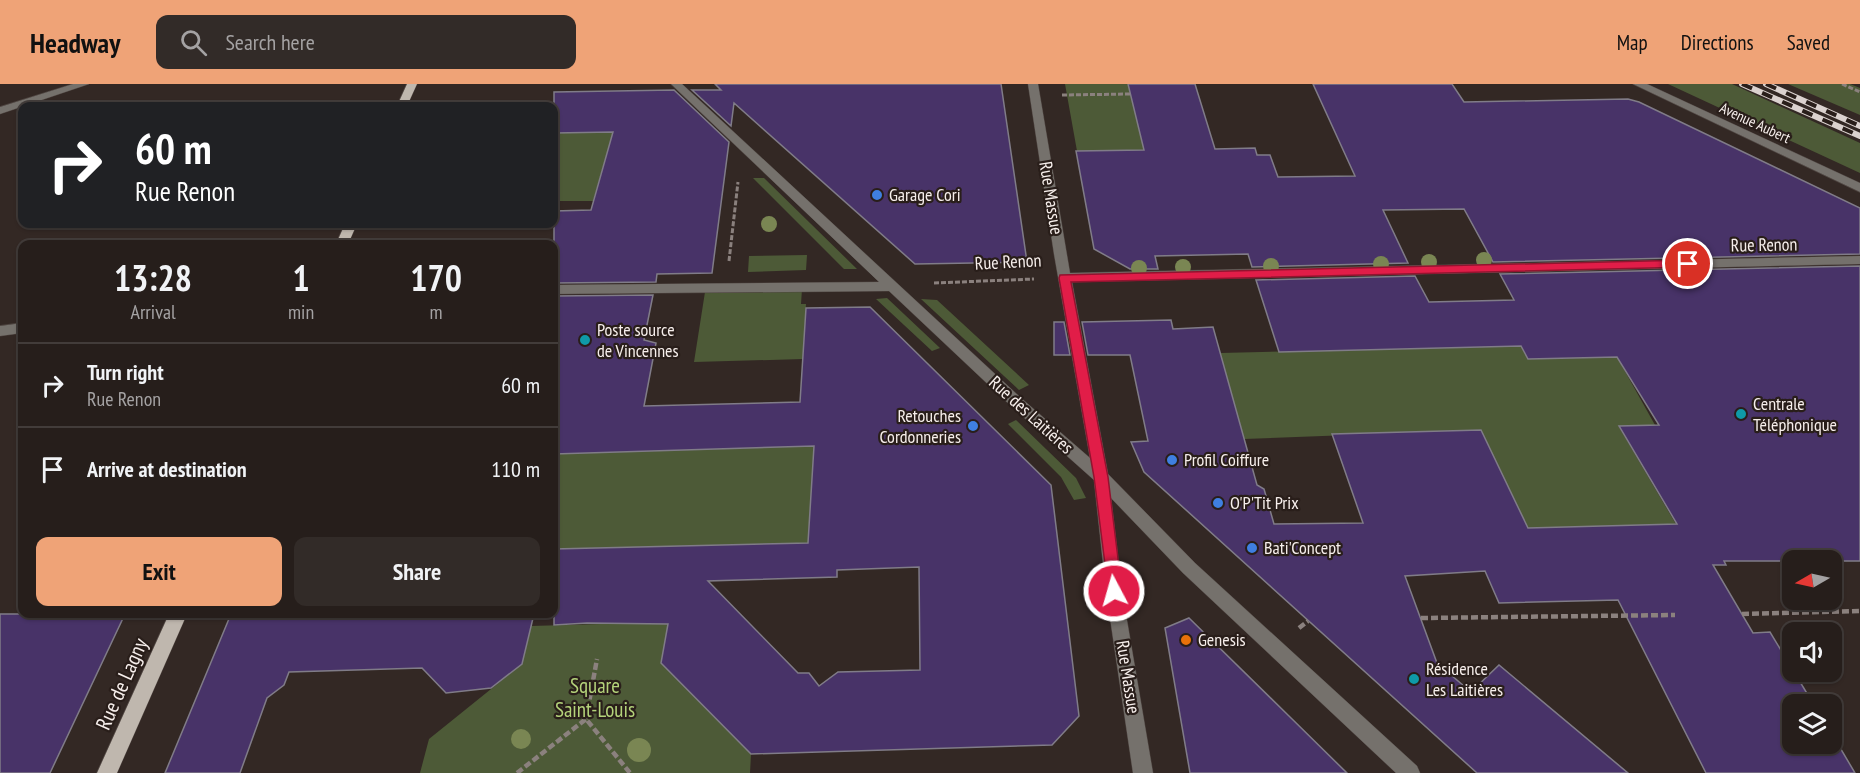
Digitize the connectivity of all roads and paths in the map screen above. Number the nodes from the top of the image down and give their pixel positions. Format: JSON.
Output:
{"nodes":[{"id":1,"x":84,"y":84,"type":"edge"},
{"id":2,"x":412,"y":84,"type":"edge"},
{"id":3,"x":676,"y":84,"type":"edge"},
{"id":4,"x":1638,"y":84,"type":"edge"},
{"id":5,"x":1842,"y":84,"type":"edge"},
{"id":6,"x":1034,"y":90,"type":"edge"},
{"id":7,"x":1860,"y":92,"type":"edge"},
{"id":8,"x":1131,"y":94,"type":"dead end"},
{"id":9,"x":28,"y":102,"type":"edge"},
{"id":10,"x":404,"y":102,"type":"edge"},
{"id":11,"x":18,"y":105,"type":"edge"},
{"id":12,"x":0,"y":111,"type":"edge"},
{"id":13,"x":738,"y":178,"type":"dead end"},
{"id":14,"x":1860,"y":188,"type":"edge"},
{"id":15,"x":1860,"y":261,"type":"edge"},
{"id":16,"x":1065,"y":278,"type":"junction"},
{"id":17,"x":892,"y":286,"type":"junction"},
{"id":18,"x":726,"y":287,"type":"junction"},
{"id":19,"x":558,"y":290,"type":"edge"},
{"id":20,"x":18,"y":329,"type":"edge"},
{"id":21,"x":0,"y":331,"type":"edge"},
{"id":22,"x":1101,"y":477,"type":"junction"},
{"id":23,"x":1860,"y":611,"type":"edge"},
{"id":24,"x":1742,"y":614,"type":"dead end"},
{"id":25,"x":1675,"y":615,"type":"dead end"},
{"id":26,"x":176,"y":618,"type":"edge"},
{"id":27,"x":1421,"y":618,"type":"dead end"},
{"id":28,"x":597,"y":659,"type":"dead end"},
{"id":29,"x":586,"y":719,"type":"junction"},
{"id":30,"x":107,"y":773,"type":"edge"},
{"id":31,"x":517,"y":773,"type":"edge"},
{"id":32,"x":630,"y":773,"type":"edge"},
{"id":33,"x":1143,"y":773,"type":"edge"},
{"id":34,"x":1410,"y":773,"type":"edge"}],
"edges":[{"from":1,"to":9,"type":"street"},
{"from":2,"to":10,"type":"main road"},
{"from":3,"to":17,"type":"street","name":"Rue des Laitières"},
{"from":4,"to":14,"type":"street","name":"Avenue Aubert"},
{"from":5,"to":7,"type":"path"},
{"from":6,"to":8,"type":"path"},
{"from":6,"to":16,"type":"street","name":"Rue Massue"},
{"from":11,"to":12,"type":"street"},
{"from":13,"to":18,"type":"path"},
{"from":15,"to":16,"type":"street","name":"Rue Renon"},
{"from":16,"to":17,"type":"path","name":"Rue Renon"},
{"from":16,"to":22,"type":"street","name":"Rue Massue"},
{"from":17,"to":18,"type":"street"},
{"from":17,"to":22,"type":"street","name":"Rue des Laitières"},
{"from":18,"to":19,"type":"street"},
{"from":20,"to":21,"type":"street"},
{"from":22,"to":33,"type":"street","name":"Rue Massue"},
{"from":22,"to":34,"type":"street","name":"Rue des Laitières"},
{"from":23,"to":24,"type":"path"},
{"from":25,"to":27,"type":"path"},
{"from":26,"to":30,"type":"main road","name":"Rue de Lagny"},
{"from":28,"to":29,"type":"path"},
{"from":29,"to":31,"type":"path"},
{"from":29,"to":32,"type":"path"}]}
